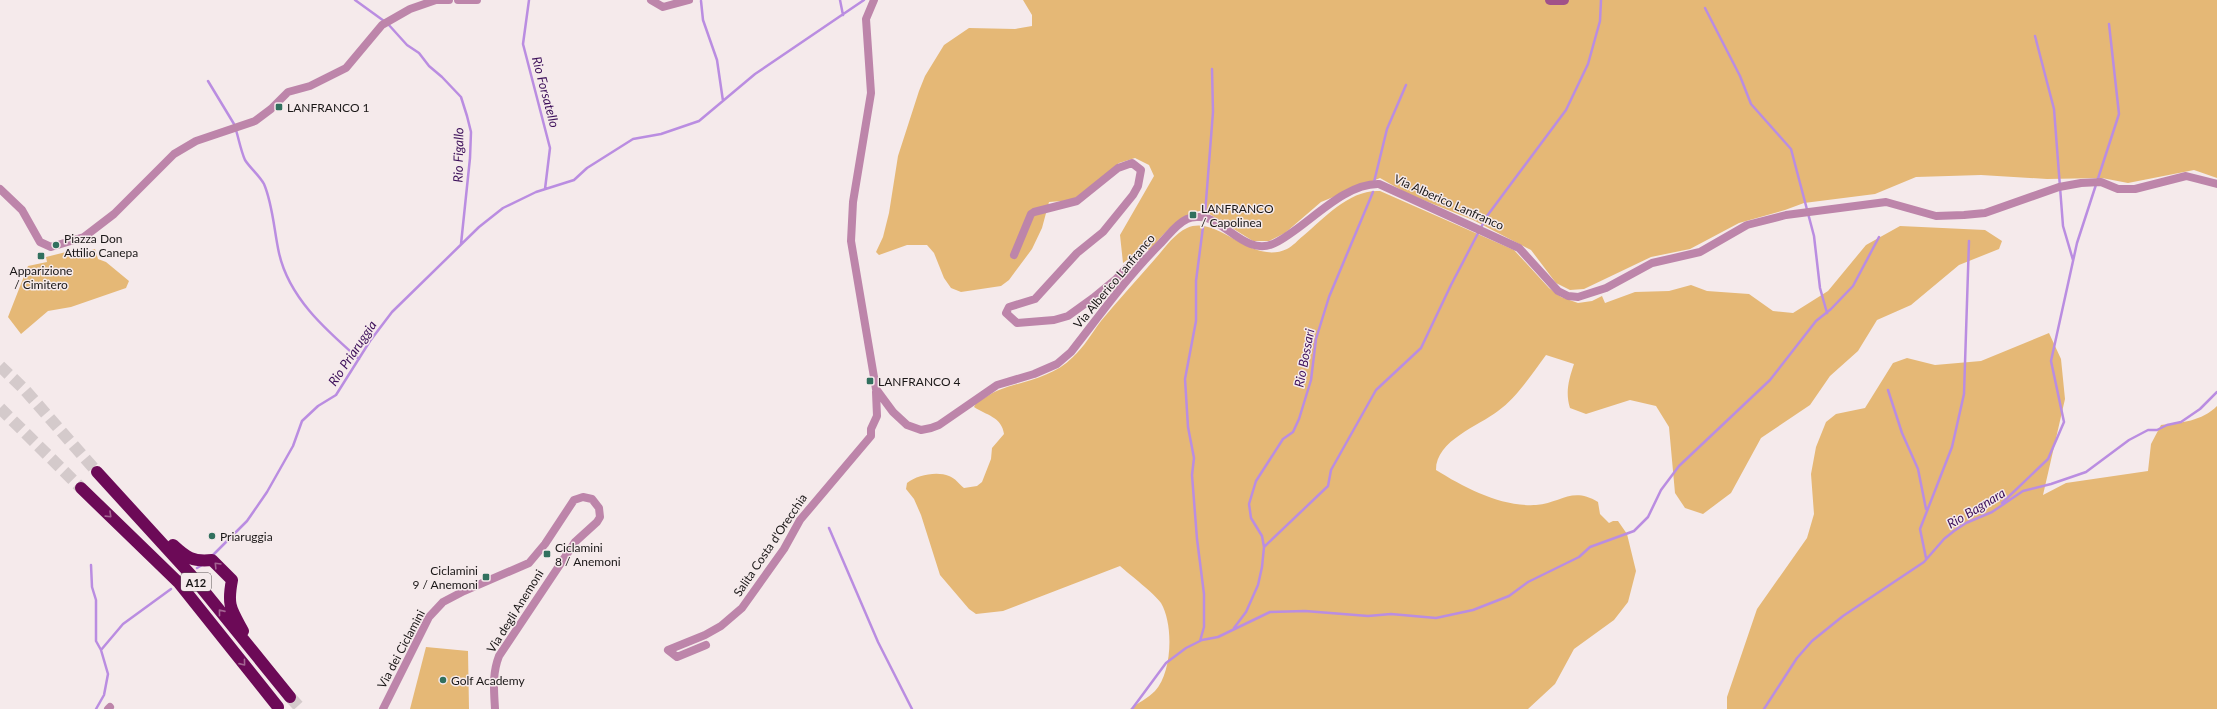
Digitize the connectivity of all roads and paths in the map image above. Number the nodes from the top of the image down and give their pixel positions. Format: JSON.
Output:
{"nodes":[{"id":1,"x":449,"y":0,"type":"edge"},
{"id":2,"x":458,"y":0,"type":"edge"},
{"id":3,"x":477,"y":0,"type":"edge"},
{"id":4,"x":651,"y":0,"type":"edge"},
{"id":5,"x":689,"y":0,"type":"edge"},
{"id":6,"x":874,"y":0,"type":"edge"},
{"id":7,"x":1550,"y":0,"type":"edge"},
{"id":8,"x":1564,"y":0,"type":"edge"},
{"id":9,"x":2217,"y":184,"type":"edge"},
{"id":10,"x":0,"y":189,"type":"edge"},
{"id":11,"x":1014,"y":255,"type":"dead end"},
{"id":12,"x":1144,"y":260,"type":"junction"},
{"id":13,"x":876,"y":389,"type":"junction"},
{"id":14,"x":97,"y":472,"type":"tunnel mouth"},
{"id":15,"x":107,"y":484,"type":"junction"},
{"id":16,"x":81,"y":488,"type":"tunnel mouth"},
{"id":17,"x":592,"y":499,"type":"joint"},
{"id":18,"x":706,"y":645,"type":"dead end"},
{"id":19,"x":260,"y":660,"type":"junction"},
{"id":20,"x":290,"y":697,"type":"tunnel mouth"},
{"id":21,"x":278,"y":707,"type":"dead end"},
{"id":22,"x":383,"y":709,"type":"edge"},
{"id":23,"x":495,"y":709,"type":"edge"}],
"edges":[{"from":1,"to":10,"type":"street"},
{"from":2,"to":3,"type":"street"},
{"from":4,"to":5,"type":"street"},
{"from":6,"to":13,"type":"street","name":"Via Alberico Lanfranco"},
{"from":7,"to":8,"type":"main road"},
{"from":9,"to":12,"type":"street","name":"Via Alberico Lanfranco"},
{"from":11,"to":12,"type":"street"},
{"from":12,"to":13,"type":"street","name":"Via Alberico Lanfranco"},
{"from":13,"to":18,"type":"street","name":"Salita Costa d'Orecchia"},
{"from":14,"to":15,"type":"highway","number":"A12"},
{"from":19,"to":15,"type":"highway","number":"A12","one_way":true},
{"from":19,"to":15,"type":"highway","one_way":true},
{"from":16,"to":21,"type":"highway","number":"A12","one_way":true},
{"from":17,"to":22,"type":"street","name":"Via dei Ciclamini"},
{"from":17,"to":23,"type":"street","name":"Via degli Anemoni"},
{"from":19,"to":20,"type":"highway","number":"A12"}]}
